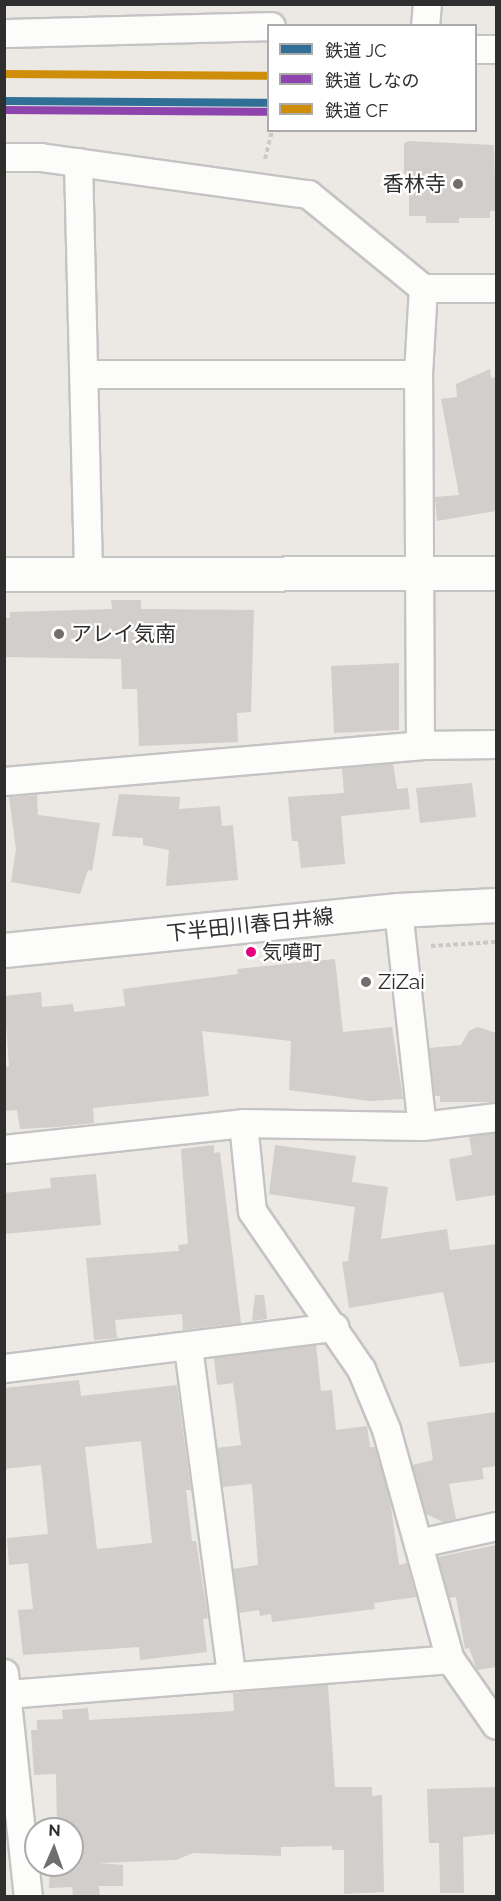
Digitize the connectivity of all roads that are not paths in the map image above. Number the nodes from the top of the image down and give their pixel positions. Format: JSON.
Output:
{"nodes":[{"id":1,"x":427,"y":4,"type":"edge"},
{"id":2,"x":425,"y":24,"type":"edge"},
{"id":3,"x":267,"y":26,"type":"edge"},
{"id":4,"x":4,"y":33,"type":"edge"},
{"id":5,"x":477,"y":49,"type":"edge"},
{"id":6,"x":496,"y":49,"type":"edge"},
{"id":7,"x":4,"y":157,"type":"edge"},
{"id":8,"x":78,"y":162,"type":"junction"},
{"id":9,"x":423,"y":288,"type":"junction"},
{"id":10,"x":496,"y":288,"type":"edge"},
{"id":11,"x":84,"y":374,"type":"junction"},
{"id":12,"x":418,"y":374,"type":"junction"},
{"id":13,"x":88,"y":573,"type":"junction"},
{"id":14,"x":419,"y":573,"type":"junction"},
{"id":15,"x":496,"y":573,"type":"edge"},
{"id":16,"x":4,"y":574,"type":"edge"},
{"id":17,"x":496,"y":744,"type":"edge"},
{"id":18,"x":420,"y":745,"type":"junction"},
{"id":19,"x":4,"y":781,"type":"edge"},
{"id":20,"x":496,"y":905,"type":"edge"},
{"id":21,"x":398,"y":910,"type":"junction"},
{"id":22,"x":4,"y":950,"type":"edge"},
{"id":23,"x":496,"y":1117,"type":"edge"},
{"id":24,"x":243,"y":1123,"type":"junction"},
{"id":25,"x":422,"y":1126,"type":"junction"},
{"id":26,"x":4,"y":1149,"type":"edge"},
{"id":27,"x":334,"y":1327,"type":"junction"},
{"id":28,"x":188,"y":1347,"type":"junction"},
{"id":29,"x":4,"y":1368,"type":"edge"},
{"id":30,"x":496,"y":1526,"type":"edge"},
{"id":31,"x":419,"y":1543,"type":"junction"},
{"id":32,"x":450,"y":1659,"type":"junction"},
{"id":33,"x":231,"y":1674,"type":"junction"},
{"id":34,"x":6,"y":1684,"type":"edge"},
{"id":35,"x":496,"y":1725,"type":"edge"},
{"id":36,"x":28,"y":1896,"type":"edge"}],
"edges":[{"from":1,"to":2,"type":"street"},
{"from":3,"to":4,"type":"street"},
{"from":5,"to":6,"type":"street"},
{"from":7,"to":8,"type":"street"},
{"from":8,"to":9,"type":"street"},
{"from":8,"to":11,"type":"street"},
{"from":9,"to":10,"type":"street"},
{"from":9,"to":12,"type":"street"},
{"from":11,"to":12,"type":"street"},
{"from":11,"to":13,"type":"street"},
{"from":12,"to":14,"type":"street"},
{"from":13,"to":14,"type":"street"},
{"from":13,"to":16,"type":"street"},
{"from":14,"to":15,"type":"street"},
{"from":14,"to":18,"type":"street"},
{"from":17,"to":18,"type":"street"},
{"from":18,"to":19,"type":"street"},
{"from":20,"to":21,"type":"street","name":"下半田川春日井線"},
{"from":21,"to":22,"type":"street","name":"下半田川春日井線"},
{"from":21,"to":25,"type":"street"},
{"from":23,"to":25,"type":"street"},
{"from":24,"to":25,"type":"street"},
{"from":24,"to":26,"type":"street"},
{"from":24,"to":27,"type":"street"},
{"from":27,"to":28,"type":"street"},
{"from":27,"to":31,"type":"street"},
{"from":28,"to":29,"type":"street"},
{"from":28,"to":33,"type":"street"},
{"from":30,"to":31,"type":"street"},
{"from":31,"to":32,"type":"street"},
{"from":32,"to":33,"type":"street"},
{"from":32,"to":35,"type":"street"},
{"from":33,"to":34,"type":"street"},
{"from":34,"to":36,"type":"street"}]}
